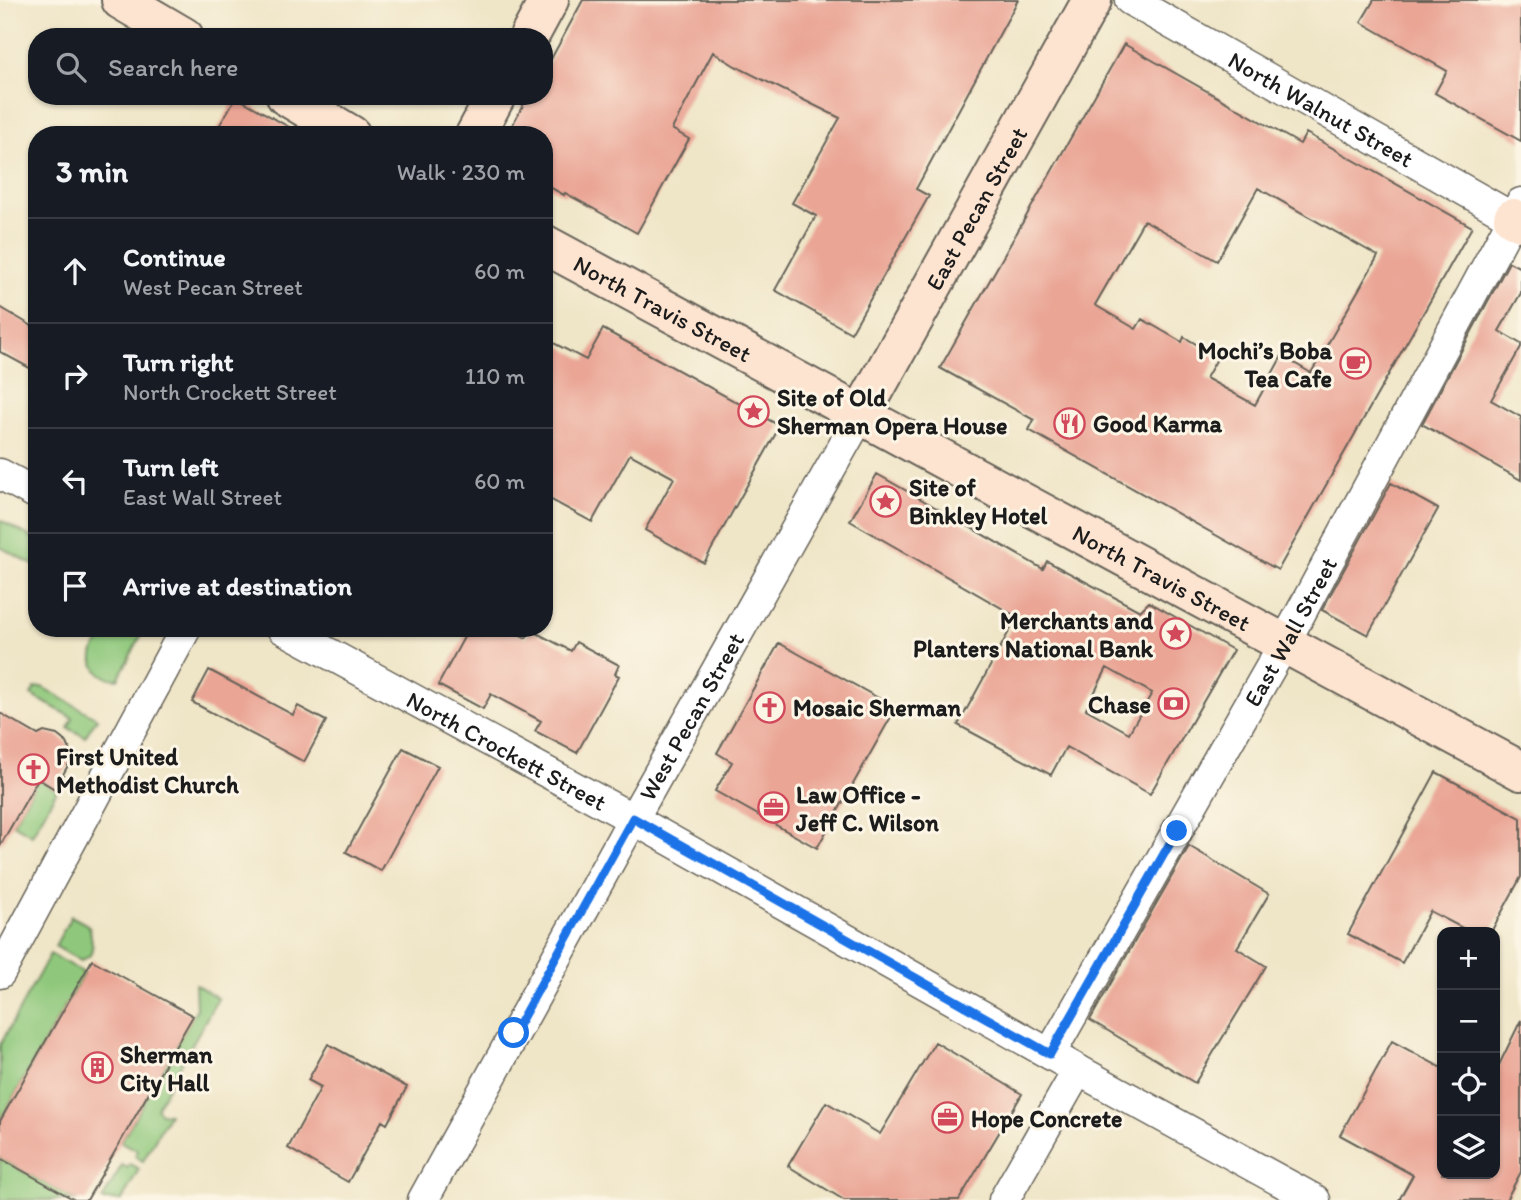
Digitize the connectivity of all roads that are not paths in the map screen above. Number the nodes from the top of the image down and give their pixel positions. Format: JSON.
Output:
{"nodes":[{"id":1,"x":121,"y":0,"type":"edge"},
{"id":2,"x":549,"y":0,"type":"edge"},
{"id":3,"x":1092,"y":0,"type":"edge"},
{"id":4,"x":1130,"y":0,"type":"edge"},
{"id":5,"x":169,"y":28,"type":"edge"},
{"id":6,"x":534,"y":28,"type":"edge"},
{"id":7,"x":301,"y":105,"type":"edge"},
{"id":8,"x":491,"y":105,"type":"edge"},
{"id":9,"x":336,"y":126,"type":"edge"},
{"id":10,"x":480,"y":126,"type":"edge"},
{"id":11,"x":1518,"y":214,"type":"edge"},
{"id":12,"x":553,"y":249,"type":"edge"},
{"id":13,"x":860,"y":416,"type":"junction"},
{"id":14,"x":0,"y":474,"type":"edge"},
{"id":15,"x":28,"y":489,"type":"edge"},
{"id":16,"x":182,"y":637,"type":"edge"},
{"id":17,"x":299,"y":637,"type":"edge"},
{"id":18,"x":1284,"y":644,"type":"junction"},
{"id":19,"x":1521,"y":771,"type":"edge"},
{"id":20,"x":633,"y":818,"type":"junction"},
{"id":21,"x":0,"y":973,"type":"edge"},
{"id":22,"x":1050,"y":1054,"type":"junction"},
{"id":23,"x":1078,"y":1070,"type":"junction"},
{"id":24,"x":423,"y":1200,"type":"edge"},
{"id":25,"x":1004,"y":1200,"type":"edge"},
{"id":26,"x":1315,"y":1200,"type":"edge"}],
"edges":[{"from":1,"to":5,"type":"main road"},
{"from":2,"to":6,"type":"main road"},
{"from":3,"to":13,"type":"main road","name":"East Pecan Street"},
{"from":4,"to":11,"type":"street","name":"North Walnut Street"},
{"from":7,"to":9,"type":"main road"},
{"from":8,"to":10,"type":"main road"},
{"from":11,"to":18,"type":"street","name":"East Wall Street"},
{"from":12,"to":13,"type":"main road","name":"North Travis Street"},
{"from":13,"to":18,"type":"main road","name":"North Travis Street"},
{"from":13,"to":20,"type":"street","name":"West Pecan Street"},
{"from":14,"to":15,"type":"street"},
{"from":16,"to":21,"type":"street"},
{"from":17,"to":20,"type":"street","name":"North Crockett Street"},
{"from":18,"to":19,"type":"main road","name":"North Travis Street"},
{"from":18,"to":22,"type":"street","name":"East Wall Street"},
{"from":20,"to":22,"type":"street","name":"North Crockett Street"},
{"from":20,"to":24,"type":"street","name":"West Pecan Street"},
{"from":22,"to":23,"type":"street","name":"North Crockett Street"},
{"from":23,"to":25,"type":"street"},
{"from":23,"to":26,"type":"street","name":"North Crockett Street"}]}
